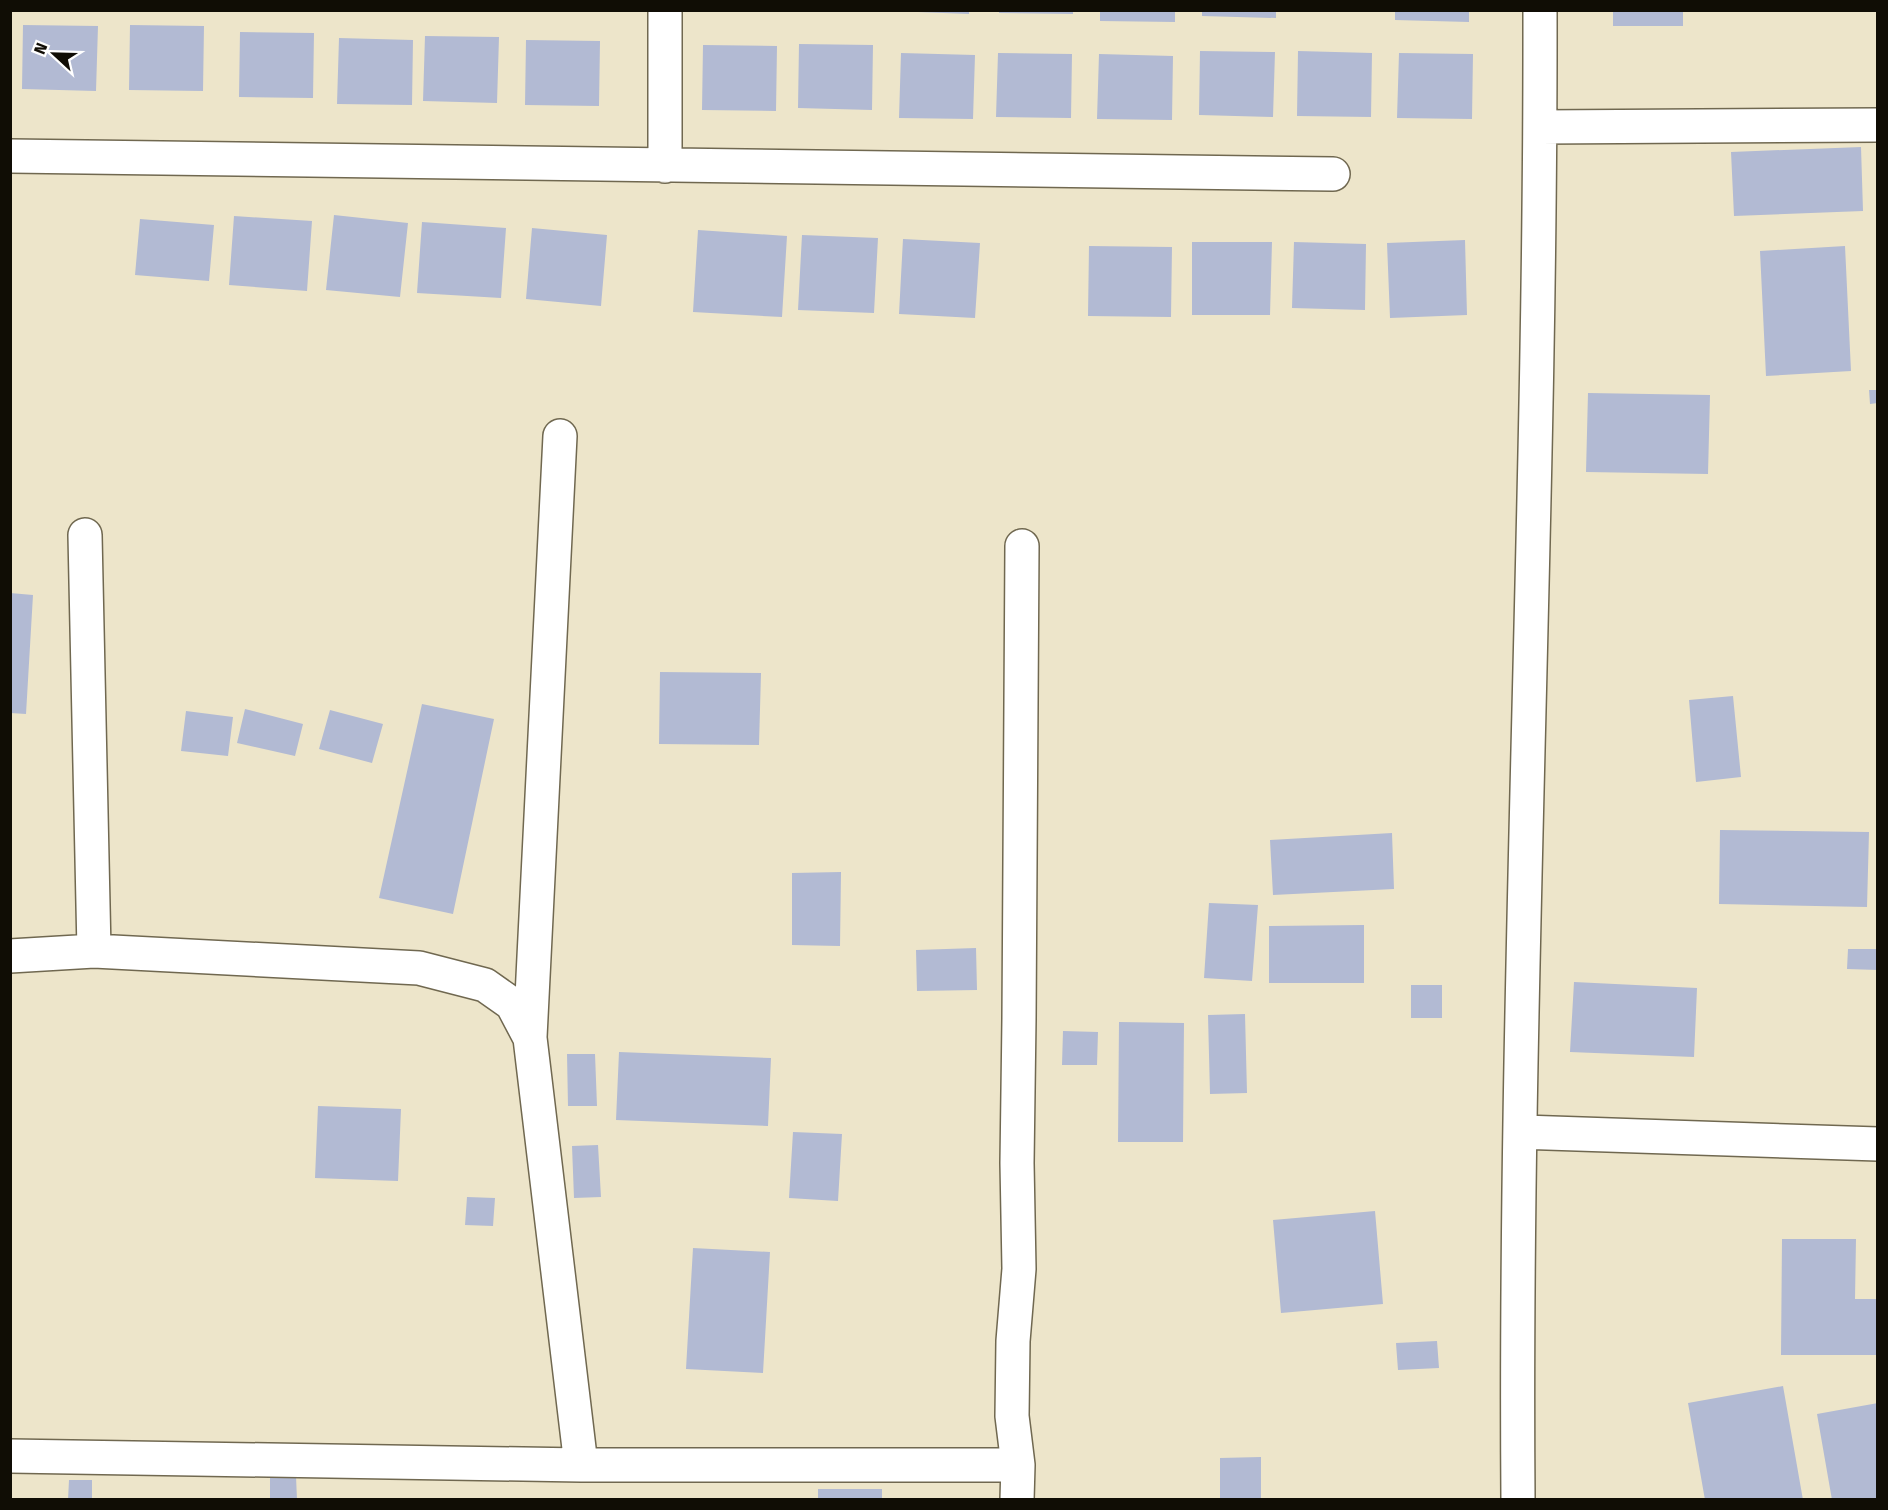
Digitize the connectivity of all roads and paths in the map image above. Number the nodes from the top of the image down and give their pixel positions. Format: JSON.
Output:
{"nodes":[{"id":1,"x":665,"y":10,"type":"edge"},
{"id":2,"x":1540,"y":10,"type":"edge"},
{"id":3,"x":1878,"y":125,"type":"edge"},
{"id":4,"x":1540,"y":127,"type":"junction"},
{"id":5,"x":10,"y":156,"type":"edge"},
{"id":6,"x":665,"y":166,"type":"junction"},
{"id":7,"x":1333,"y":174,"type":"dead end"},
{"id":8,"x":560,"y":436,"type":"dead end"},
{"id":9,"x":85,"y":535,"type":"dead end"},
{"id":10,"x":1022,"y":546,"type":"dead end"},
{"id":11,"x":94,"y":951,"type":"junction"},
{"id":12,"x":10,"y":956,"type":"edge"},
{"id":13,"x":530,"y":1038,"type":"junction"},
{"id":14,"x":1520,"y":1132,"type":"junction"},
{"id":15,"x":1878,"y":1144,"type":"edge"},
{"id":16,"x":10,"y":1456,"type":"edge"},
{"id":17,"x":581,"y":1465,"type":"junction"},
{"id":18,"x":1018,"y":1465,"type":"junction"},
{"id":19,"x":1017,"y":1500,"type":"edge"},
{"id":20,"x":1518,"y":1500,"type":"edge"}],
"edges":[{"from":1,"to":6,"type":"street"},
{"from":2,"to":4,"type":"street"},
{"from":3,"to":4,"type":"street"},
{"from":4,"to":14,"type":"street"},
{"from":5,"to":6,"type":"street"},
{"from":6,"to":7,"type":"street"},
{"from":8,"to":13,"type":"street"},
{"from":9,"to":11,"type":"street"},
{"from":10,"to":18,"type":"street"},
{"from":11,"to":12,"type":"street"},
{"from":11,"to":13,"type":"street"},
{"from":13,"to":17,"type":"street"},
{"from":14,"to":15,"type":"street"},
{"from":14,"to":20,"type":"street"},
{"from":16,"to":17,"type":"street"},
{"from":17,"to":18,"type":"street"},
{"from":18,"to":19,"type":"street"}]}
